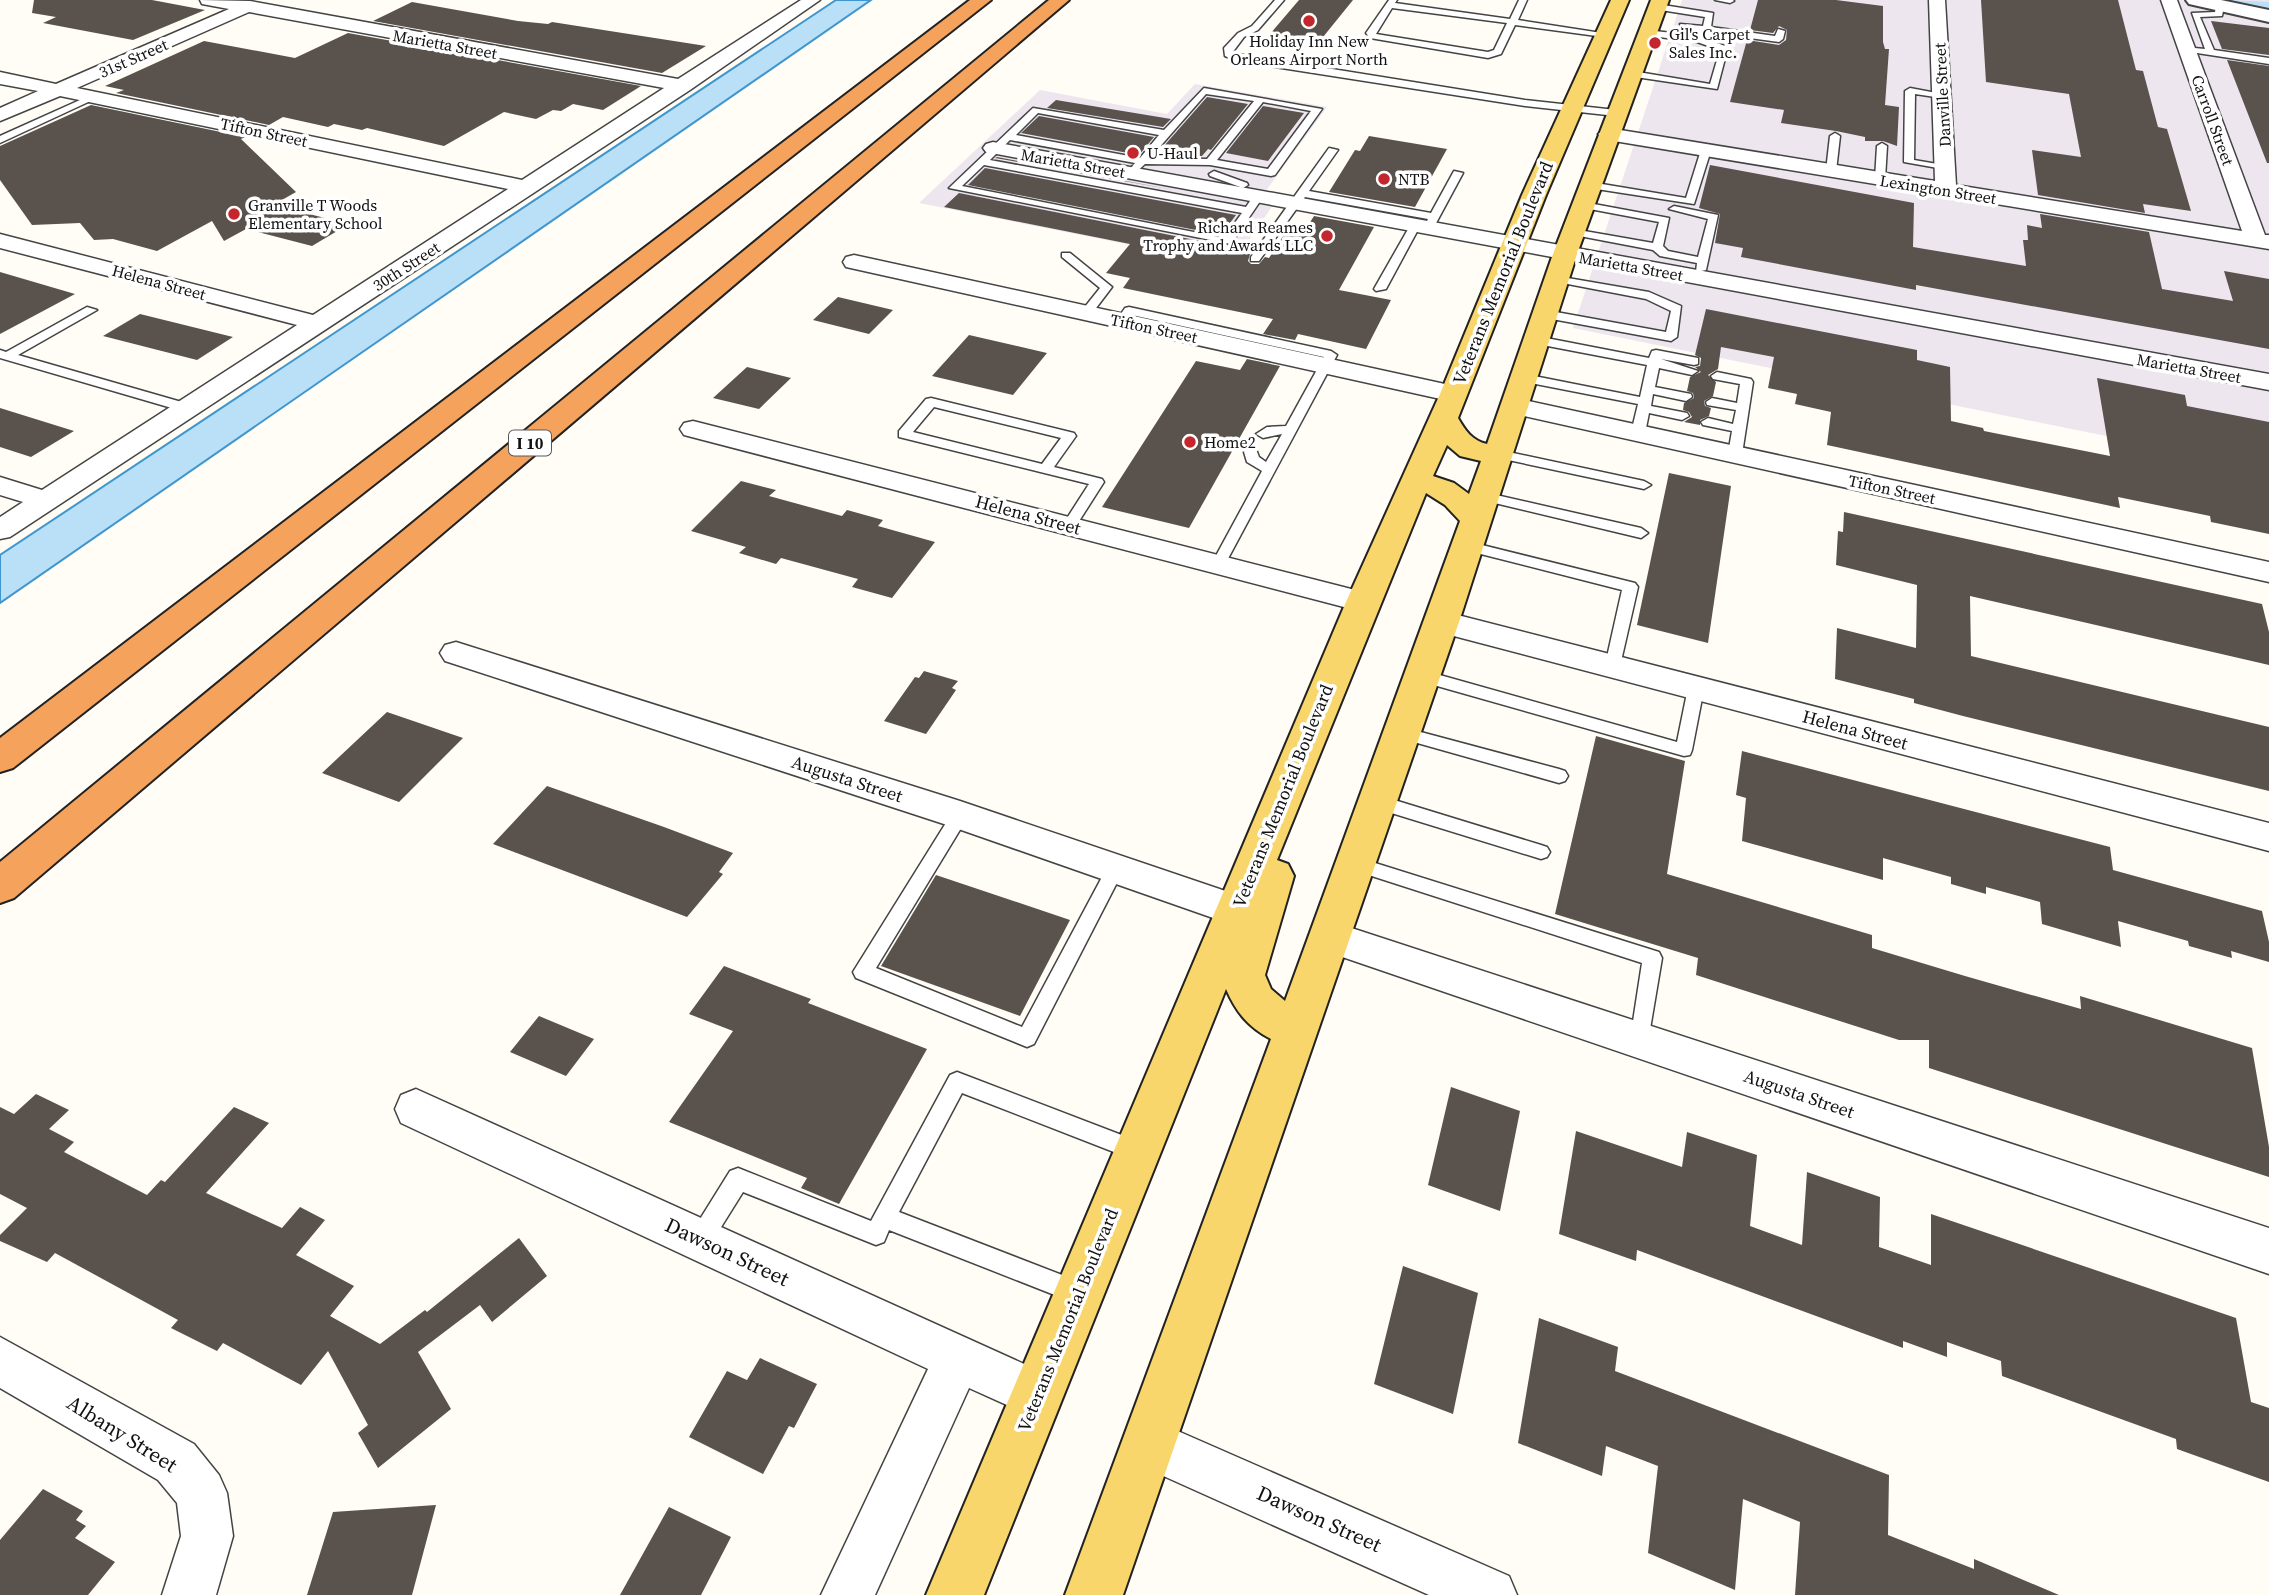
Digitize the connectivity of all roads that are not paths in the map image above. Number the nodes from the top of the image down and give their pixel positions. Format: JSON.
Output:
{"nodes":[{"id":1,"x":208,"y":0,"type":"edge"},
{"id":2,"x":265,"y":0,"type":"edge"},
{"id":3,"x":982,"y":0,"type":"edge"},
{"id":4,"x":1060,"y":0,"type":"edge"},
{"id":5,"x":1280,"y":0,"type":"edge"},
{"id":6,"x":1524,"y":0,"type":"edge"},
{"id":7,"x":1620,"y":0,"type":"edge"},
{"id":8,"x":1719,"y":0,"type":"edge"},
{"id":9,"x":1937,"y":0,"type":"edge"},
{"id":10,"x":2169,"y":0,"type":"edge"},
{"id":11,"x":2195,"y":0,"type":"edge"},
{"id":12,"x":805,"y":1,"type":"edge"},
{"id":13,"x":1392,"y":2,"type":"edge"},
{"id":14,"x":1730,"y":2,"type":"edge"},
{"id":15,"x":2220,"y":6,"type":"junction"},
{"id":16,"x":248,"y":8,"type":"junction"},
{"id":17,"x":1654,"y":16,"type":"edge"},
{"id":18,"x":2269,"y":16,"type":"edge"},
{"id":19,"x":1513,"y":22,"type":"junction"},
{"id":20,"x":1706,"y":29,"type":"junction"},
{"id":21,"x":1781,"y":31,"type":"dead end"},
{"id":22,"x":1604,"y":34,"type":"junction"},
{"id":23,"x":2187,"y":49,"type":"junction"},
{"id":24,"x":2211,"y":53,"type":"junction"},
{"id":25,"x":2269,"y":61,"type":"edge"},
{"id":26,"x":1632,"y":74,"type":"junction"},
{"id":27,"x":0,"y":78,"type":"edge"},
{"id":28,"x":682,"y":86,"type":"junction"},
{"id":29,"x":59,"y":90,"type":"junction"},
{"id":30,"x":1942,"y":94,"type":"junction"},
{"id":31,"x":93,"y":97,"type":"junction"},
{"id":32,"x":1261,"y":99,"type":"junction"},
{"id":33,"x":1572,"y":107,"type":"junction"},
{"id":34,"x":0,"y":116,"type":"edge"},
{"id":35,"x":1612,"y":124,"type":"junction"},
{"id":36,"x":1166,"y":133,"type":"junction"},
{"id":37,"x":1835,"y":136,"type":"dead end"},
{"id":38,"x":0,"y":139,"type":"edge"},
{"id":39,"x":1882,"y":146,"type":"dead end"},
{"id":40,"x":993,"y":149,"type":"junction"},
{"id":41,"x":1333,"y":150,"type":"dead end"},
{"id":42,"x":1706,"y":150,"type":"junction"},
{"id":43,"x":1136,"y":167,"type":"junction"},
{"id":44,"x":1209,"y":168,"type":"junction"},
{"id":45,"x":1945,"y":168,"type":"junction"},
{"id":46,"x":1254,"y":170,"type":"junction"},
{"id":47,"x":1831,"y":171,"type":"junction"},
{"id":48,"x":1458,"y":173,"type":"dead end"},
{"id":49,"x":1880,"y":179,"type":"junction"},
{"id":50,"x":528,"y":187,"type":"junction"},
{"id":51,"x":1946,"y":190,"type":"junction"},
{"id":52,"x":1586,"y":195,"type":"junction"},
{"id":53,"x":1246,"y":196,"type":"junction"},
{"id":54,"x":1298,"y":198,"type":"junction"},
{"id":55,"x":1665,"y":220,"type":"junction"},
{"id":56,"x":1426,"y":224,"type":"junction"},
{"id":57,"x":0,"y":241,"type":"edge"},
{"id":58,"x":2263,"y":241,"type":"edge"},
{"id":59,"x":1661,"y":242,"type":"junction"},
{"id":60,"x":1569,"y":243,"type":"junction"},
{"id":61,"x":1513,"y":244,"type":"junction"},
{"id":62,"x":1692,"y":244,"type":"dead end"},
{"id":63,"x":1706,"y":247,"type":"junction"},
{"id":64,"x":1066,"y":255,"type":"dead end"},
{"id":65,"x":1255,"y":259,"type":"dead end"},
{"id":66,"x":854,"y":262,"type":"dead end"},
{"id":67,"x":1700,"y":270,"type":"junction"},
{"id":68,"x":1556,"y":279,"type":"junction"},
{"id":69,"x":1380,"y":289,"type":"dead end"},
{"id":70,"x":91,"y":310,"type":"dead end"},
{"id":71,"x":1086,"y":313,"type":"junction"},
{"id":72,"x":1545,"y":314,"type":"junction"},
{"id":73,"x":318,"y":323,"type":"junction"},
{"id":74,"x":1536,"y":340,"type":"junction"},
{"id":75,"x":4,"y":355,"type":"edge"},
{"id":76,"x":1325,"y":366,"type":"junction"},
{"id":77,"x":1652,"y":369,"type":"junction"},
{"id":78,"x":1717,"y":376,"type":"dead end"},
{"id":79,"x":1524,"y":378,"type":"junction"},
{"id":80,"x":2269,"y":382,"type":"edge"},
{"id":81,"x":1515,"y":405,"type":"junction"},
{"id":82,"x":1449,"y":406,"type":"junction"},
{"id":83,"x":1644,"y":406,"type":"junction"},
{"id":84,"x":187,"y":408,"type":"junction"},
{"id":85,"x":1740,"y":427,"type":"junction"},
{"id":86,"x":693,"y":429,"type":"dead end"},
{"id":87,"x":1291,"y":430,"type":"junction"},
{"id":88,"x":1263,"y":434,"type":"dead end"},
{"id":89,"x":1251,"y":452,"type":"dead end"},
{"id":90,"x":1499,"y":454,"type":"junction"},
{"id":91,"x":1046,"y":469,"type":"junction"},
{"id":92,"x":1269,"y":470,"type":"junction"},
{"id":93,"x":1416,"y":481,"type":"junction"},
{"id":94,"x":1644,"y":485,"type":"dead end"},
{"id":95,"x":0,"y":486,"type":"edge"},
{"id":96,"x":46,"y":500,"type":"junction"},
{"id":97,"x":1475,"y":520,"type":"junction"},
{"id":98,"x":1069,"y":526,"type":"junction"},
{"id":99,"x":0,"y":530,"type":"edge"},
{"id":100,"x":1641,"y":533,"type":"dead end"},
{"id":101,"x":1218,"y":565,"type":"junction"},
{"id":102,"x":2269,"y":572,"type":"edge"},
{"id":103,"x":1363,"y":602,"type":"junction"},
{"id":104,"x":1442,"y":622,"type":"junction"},
{"id":105,"x":456,"y":653,"type":"dead end"},
{"id":106,"x":1613,"y":666,"type":"junction"},
{"id":107,"x":1422,"y":676,"type":"junction"},
{"id":108,"x":1696,"y":688,"type":"junction"},
{"id":109,"x":1309,"y":732,"type":"junction"},
{"id":110,"x":1402,"y":733,"type":"junction"},
{"id":111,"x":0,"y":758,"type":"edge"},
{"id":112,"x":1559,"y":776,"type":"dead end"},
{"id":113,"x":1378,"y":802,"type":"junction"},
{"id":114,"x":960,"y":815,"type":"junction"},
{"id":115,"x":2269,"y":838,"type":"edge"},
{"id":116,"x":1541,"y":852,"type":"dead end"},
{"id":117,"x":1356,"y":864,"type":"junction"},
{"id":118,"x":1115,"y":869,"type":"junction"},
{"id":119,"x":0,"y":887,"type":"edge"},
{"id":120,"x":1236,"y":910,"type":"junction"},
{"id":121,"x":1330,"y":937,"type":"junction"},
{"id":122,"x":1296,"y":1029,"type":"junction"},
{"id":123,"x":1640,"y":1041,"type":"junction"},
{"id":124,"x":416,"y":1109,"type":"dead end"},
{"id":125,"x":1137,"y":1151,"type":"junction"},
{"id":126,"x":884,"y":1217,"type":"junction"},
{"id":127,"x":700,"y":1240,"type":"junction"},
{"id":128,"x":2269,"y":1251,"type":"edge"},
{"id":129,"x":1080,"y":1293,"type":"junction"},
{"id":130,"x":958,"y":1358,"type":"junction"},
{"id":131,"x":0,"y":1361,"type":"edge"},
{"id":132,"x":1038,"y":1395,"type":"junction"},
{"id":133,"x":1148,"y":1443,"type":"junction"},
{"id":134,"x":1002,"y":1484,"type":"junction"},
{"id":135,"x":189,"y":1595,"type":"edge"},
{"id":136,"x":848,"y":1595,"type":"edge"},
{"id":137,"x":955,"y":1595,"type":"edge"},
{"id":138,"x":967,"y":1595,"type":"edge"},
{"id":139,"x":1094,"y":1595,"type":"edge"},
{"id":140,"x":1490,"y":1595,"type":"edge"}],
"edges":[{"from":1,"to":16,"type":"street","name":"Marietta Street"},
{"from":2,"to":16,"type":"street","name":"31st Street"},
{"from":3,"to":111,"type":"highway"},
{"from":4,"to":119,"type":"highway","number":"I 10"},
{"from":5,"to":33,"type":"lane"},
{"from":6,"to":19,"type":"lane"},
{"from":7,"to":22,"type":"main road","name":"Veterans Memorial Boulevard"},
{"from":8,"to":14,"type":"lane"},
{"from":9,"to":30,"type":"street","name":"Danville Street"},
{"from":10,"to":23,"type":"street","name":"Carroll Street"},
{"from":11,"to":15,"type":"street"},
{"from":12,"to":28,"type":"street","name":"30th Street"},
{"from":13,"to":19,"type":"lane"},
{"from":13,"to":19,"type":"lane"},
{"from":15,"to":18,"type":"street"},
{"from":15,"to":24,"type":"lane"},
{"from":16,"to":28,"type":"street","name":"Marietta Street"},
{"from":16,"to":29,"type":"street","name":"31st Street"},
{"from":17,"to":20,"type":"lane"},
{"from":17,"to":20,"type":"lane"},
{"from":17,"to":26,"type":"main road"},
{"from":17,"to":26,"type":"lane"},
{"from":19,"to":22,"type":"lane"},
{"from":20,"to":21,"type":"lane"},
{"from":22,"to":33,"type":"main road","name":"Veterans Memorial Boulevard"},
{"from":23,"to":24,"type":"lane"},
{"from":23,"to":58,"type":"street","name":"Carroll Street"},
{"from":24,"to":25,"type":"lane"},
{"from":26,"to":35,"type":"main road"},
{"from":27,"to":29,"type":"street","name":"Tifton Street"},
{"from":28,"to":50,"type":"street","name":"30th Street"},
{"from":29,"to":31,"type":"street","name":"Tifton Street"},
{"from":29,"to":34,"type":"street","name":"31st Street"},
{"from":30,"to":45,"type":"street","name":"Danville Street"},
{"from":30,"to":45,"type":"lane"},
{"from":31,"to":38,"type":"lane"},
{"from":31,"to":50,"type":"street","name":"Tifton Street"},
{"from":32,"to":36,"type":"lane"},
{"from":32,"to":44,"type":"lane"},
{"from":32,"to":46,"type":"lane"},
{"from":33,"to":35,"type":"lane"},
{"from":33,"to":61,"type":"main road","name":"Veterans Memorial Boulevard"},
{"from":35,"to":42,"type":"street","name":"Lexington Street"},
{"from":35,"to":52,"type":"main road"},
{"from":36,"to":40,"type":"lane"},
{"from":36,"to":43,"type":"lane"},
{"from":37,"to":47,"type":"lane"},
{"from":39,"to":49,"type":"lane"},
{"from":40,"to":43,"type":"street","name":"Marietta Street"},
{"from":40,"to":53,"type":"lane"},
{"from":40,"to":53,"type":"lane"},
{"from":41,"to":54,"type":"lane"},
{"from":42,"to":47,"type":"street","name":"Lexington Street"},
{"from":42,"to":52,"type":"lane"},
{"from":43,"to":44,"type":"lane"},
{"from":43,"to":53,"type":"street","name":"Marietta Street"},
{"from":44,"to":46,"type":"lane"},
{"from":44,"to":53,"type":"lane"},
{"from":45,"to":51,"type":"street","name":"Danville Street"},
{"from":46,"to":53,"type":"lane"},
{"from":47,"to":49,"type":"street","name":"Lexington Street"},
{"from":48,"to":56,"type":"lane"},
{"from":49,"to":51,"type":"street","name":"Lexington Street"},
{"from":50,"to":73,"type":"street","name":"30th Street"},
{"from":51,"to":58,"type":"street","name":"Lexington Street"},
{"from":52,"to":55,"type":"lane"},
{"from":52,"to":60,"type":"main road"},
{"from":53,"to":54,"type":"street","name":"Marietta Street"},
{"from":54,"to":56,"type":"street","name":"Marietta Street"},
{"from":54,"to":65,"type":"lane"},
{"from":55,"to":59,"type":"lane"},
{"from":55,"to":63,"type":"lane"},
{"from":56,"to":61,"type":"street","name":"Marietta Street"},
{"from":56,"to":69,"type":"lane"},
{"from":57,"to":73,"type":"street","name":"Helena Street"},
{"from":59,"to":60,"type":"lane"},
{"from":59,"to":67,"type":"lane"},
{"from":60,"to":61,"type":"street","name":"Marietta Street"},
{"from":60,"to":67,"type":"street","name":"Marietta Street"},
{"from":60,"to":68,"type":"main road"},
{"from":61,"to":82,"type":"main road","name":"Veterans Memorial Boulevard"},
{"from":62,"to":63,"type":"lane"},
{"from":63,"to":67,"type":"lane"},
{"from":64,"to":71,"type":"lane"},
{"from":66,"to":71,"type":"street","name":"Tifton Street"},
{"from":67,"to":80,"type":"street","name":"Marietta Street"},
{"from":68,"to":72,"type":"main road"},
{"from":68,"to":72,"type":"lane"},
{"from":70,"to":75,"type":"lane"},
{"from":71,"to":76,"type":"street","name":"Tifton Street"},
{"from":72,"to":74,"type":"main road"},
{"from":73,"to":84,"type":"street","name":"30th Street"},
{"from":74,"to":77,"type":"lane"},
{"from":74,"to":79,"type":"main road"},
{"from":75,"to":84,"type":"lane"},
{"from":76,"to":82,"type":"street","name":"Tifton Street"},
{"from":76,"to":87,"type":"lane"},
{"from":77,"to":77,"type":"lane"},
{"from":77,"to":83,"type":"lane"},
{"from":78,"to":85,"type":"lane"},
{"from":79,"to":81,"type":"main road"},
{"from":79,"to":83,"type":"lane"},
{"from":81,"to":83,"type":"street","name":"Tifton Street"},
{"from":81,"to":90,"type":"main road"},
{"from":82,"to":90,"type":"main road"},
{"from":82,"to":93,"type":"main road","name":"Veterans Memorial Boulevard"},
{"from":83,"to":83,"type":"lane"},
{"from":83,"to":85,"type":"street","name":"Tifton Street"},
{"from":84,"to":96,"type":"street","name":"30th Street"},
{"from":85,"to":85,"type":"lane"},
{"from":85,"to":102,"type":"street","name":"Tifton Street"},
{"from":86,"to":98,"type":"street","name":"Helena Street"},
{"from":87,"to":88,"type":"lane"},
{"from":87,"to":92,"type":"lane"},
{"from":89,"to":92,"type":"lane"},
{"from":90,"to":94,"type":"lane"},
{"from":90,"to":97,"type":"main road"},
{"from":91,"to":91,"type":"lane"},
{"from":91,"to":98,"type":"lane"},
{"from":92,"to":101,"type":"lane"},
{"from":93,"to":97,"type":"main road"},
{"from":93,"to":103,"type":"main road","name":"Veterans Memorial Boulevard"},
{"from":95,"to":96,"type":"street"},
{"from":96,"to":99,"type":"street","name":"30th Street"},
{"from":97,"to":100,"type":"lane"},
{"from":97,"to":104,"type":"main road"},
{"from":97,"to":106,"type":"lane"},
{"from":98,"to":101,"type":"street","name":"Helena Street"},
{"from":101,"to":103,"type":"street","name":"Helena Street"},
{"from":103,"to":109,"type":"main road","name":"Veterans Memorial Boulevard"},
{"from":104,"to":106,"type":"street","name":"Helena Street"},
{"from":104,"to":107,"type":"main road"},
{"from":105,"to":114,"type":"street","name":"Augusta Street"},
{"from":106,"to":108,"type":"street","name":"Helena Street"},
{"from":107,"to":108,"type":"lane"},
{"from":107,"to":110,"type":"main road"},
{"from":108,"to":115,"type":"street","name":"Helena Street"},
{"from":109,"to":120,"type":"main road","name":"Veterans Memorial Boulevard"},
{"from":109,"to":122,"type":"main road"},
{"from":110,"to":112,"type":"lane"},
{"from":110,"to":113,"type":"main road"},
{"from":113,"to":116,"type":"lane"},
{"from":113,"to":117,"type":"main road"},
{"from":114,"to":118,"type":"street","name":"Augusta Street"},
{"from":114,"to":118,"type":"lane"},
{"from":117,"to":121,"type":"main road"},
{"from":117,"to":123,"type":"lane"},
{"from":118,"to":120,"type":"street","name":"Augusta Street"},
{"from":120,"to":125,"type":"main road","name":"Veterans Memorial Boulevard"},
{"from":121,"to":122,"type":"main road"},
{"from":121,"to":123,"type":"street","name":"Augusta Street"},
{"from":122,"to":133,"type":"main road"},
{"from":123,"to":128,"type":"street","name":"Augusta Street"},
{"from":124,"to":127,"type":"street","name":"Dawson Street"},
{"from":125,"to":126,"type":"lane"},
{"from":125,"to":129,"type":"main road","name":"Veterans Memorial Boulevard"},
{"from":126,"to":127,"type":"lane"},
{"from":126,"to":129,"type":"lane"},
{"from":127,"to":130,"type":"street","name":"Dawson Street"},
{"from":129,"to":132,"type":"main road","name":"Veterans Memorial Boulevard"},
{"from":130,"to":132,"type":"street","name":"Dawson Street"},
{"from":130,"to":136,"type":"street"},
{"from":131,"to":135,"type":"street","name":"Albany Street"},
{"from":132,"to":134,"type":"main road","name":"Veterans Memorial Boulevard"},
{"from":133,"to":139,"type":"main road"},
{"from":133,"to":140,"type":"street","name":"Dawson Street"},
{"from":134,"to":137,"type":"main road","name":"Veterans Memorial Boulevard"},
{"from":134,"to":138,"type":"main road"}]}
